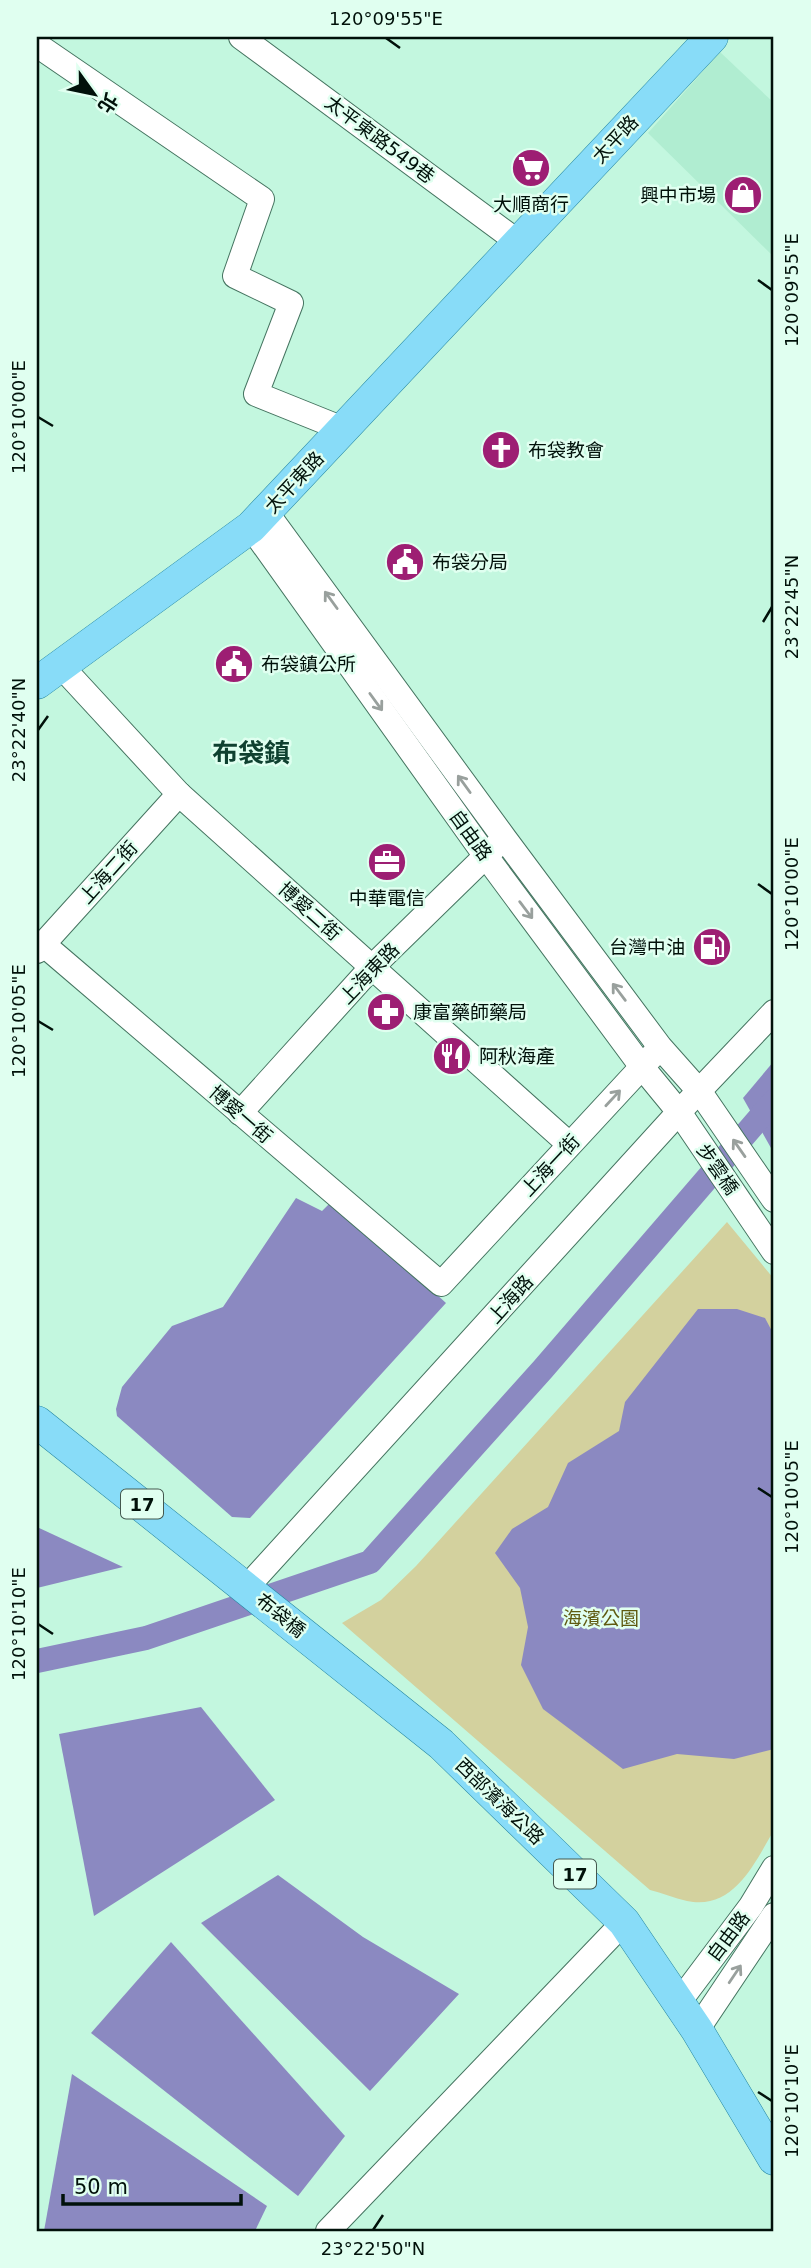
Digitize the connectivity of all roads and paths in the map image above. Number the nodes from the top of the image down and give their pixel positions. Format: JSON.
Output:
{"nodes":[{"id":1,"x":241,"y":37,"type":"edge"},
{"id":2,"x":712,"y":37,"type":"edge"},
{"id":3,"x":37,"y":45,"type":"edge"},
{"id":4,"x":518,"y":242,"type":"junction"},
{"id":5,"x":342,"y":429,"type":"junction"},
{"id":6,"x":259,"y":519,"type":"junction"},
{"id":7,"x":49,"y":675,"type":"edge"},
{"id":8,"x":179,"y":794,"type":"junction"},
{"id":9,"x":505,"y":839,"type":"junction"},
{"id":10,"x":485,"y":855,"type":"junction"},
{"id":11,"x":40,"y":947,"type":"edge"},
{"id":12,"x":372,"y":967,"type":"junction"},
{"id":13,"x":774,"y":1012,"type":"edge"},
{"id":14,"x":660,"y":1047,"type":"junction"},
{"id":15,"x":642,"y":1067,"type":"junction"},
{"id":16,"x":700,"y":1092,"type":"junction"},
{"id":17,"x":679,"y":1112,"type":"junction"},
{"id":18,"x":240,"y":1113,"type":"junction"},
{"id":19,"x":716,"y":1116,"type":"joint"},
{"id":20,"x":577,"y":1137,"type":"junction"},
{"id":21,"x":696,"y":1138,"type":"joint"},
{"id":22,"x":768,"y":1191,"type":"edge"},
{"id":23,"x":774,"y":1252,"type":"edge"},
{"id":24,"x":441,"y":1284,"type":"joint"},
{"id":25,"x":37,"y":1422,"type":"edge"},
{"id":26,"x":247,"y":1587,"type":"junction"},
{"id":27,"x":314,"y":1642,"type":"joint"},
{"id":28,"x":774,"y":1868,"type":"edge"},
{"id":29,"x":774,"y":1915,"type":"edge"},
{"id":30,"x":624,"y":1922,"type":"junction"},
{"id":31,"x":679,"y":2002,"type":"junction"},
{"id":32,"x":697,"y":2031,"type":"junction"},
{"id":33,"x":774,"y":2159,"type":"edge"},
{"id":34,"x":328,"y":2231,"type":"edge"}],
"edges":[{"from":1,"to":4,"type":"street","name":"太平東路549巷"},
{"from":2,"to":4,"type":"main road","name":"太平路"},
{"from":3,"to":5,"type":"street"},
{"from":4,"to":5,"type":"main road","name":"太平東路"},
{"from":5,"to":6,"type":"main road","name":"太平東路"},
{"from":6,"to":7,"type":"main road","name":"太平東路"},
{"from":9,"to":6,"type":"street","name":"自由路","one_way":true},
{"from":6,"to":10,"type":"street","name":"自由路","one_way":true},
{"from":7,"to":8,"type":"street","name":"博愛二街"},
{"from":8,"to":11,"type":"street","name":"上海二街"},
{"from":8,"to":12,"type":"street","name":"博愛二街"},
{"from":9,"to":10,"type":"street","name":"上海東路"},
{"from":14,"to":9,"type":"street","name":"自由路","one_way":true},
{"from":10,"to":12,"type":"street","name":"上海東路"},
{"from":10,"to":15,"type":"street","name":"自由路","one_way":true},
{"from":11,"to":18,"type":"street","name":"博愛一街"},
{"from":12,"to":18,"type":"street","name":"上海東路"},
{"from":12,"to":20,"type":"street","name":"博愛二街"},
{"from":13,"to":16,"type":"street","name":"上海路"},
{"from":14,"to":15,"type":"street","name":"上海一街"},
{"from":14,"to":16,"type":"street","name":"自由路"},
{"from":15,"to":17,"type":"street","name":"自由路"},
{"from":20,"to":15,"type":"street","name":"上海一街","one_way":true},
{"from":16,"to":17,"type":"street","name":"上海路"},
{"from":16,"to":19,"type":"street","name":"自由路"},
{"from":17,"to":21,"type":"street","name":"自由路"},
{"from":17,"to":26,"type":"street","name":"上海路"},
{"from":18,"to":24,"type":"street","name":"博愛一街"},
{"from":22,"to":19,"type":"street","name":"步雲橋","one_way":true},
{"from":20,"to":24,"type":"street","name":"上海一街"},
{"from":21,"to":23,"type":"street","name":"步雲橋"},
{"from":25,"to":26,"type":"main road","number":"17"},
{"from":26,"to":27,"type":"main road","name":"布袋橋","number":"17"},
{"from":27,"to":30,"type":"main road","name":"西部濱海公路","number":"17"},
{"from":28,"to":31,"type":"street","name":"自由路"},
{"from":32,"to":29,"type":"street","name":"自由路","one_way":true},
{"from":30,"to":31,"type":"main road","name":"西部濱海公路","number":"17"},
{"from":30,"to":34,"type":"street"},
{"from":31,"to":32,"type":"main road","name":"西部濱海公路","number":"17"},
{"from":32,"to":33,"type":"main road","name":"西部濱海公路","number":"17"}]}
